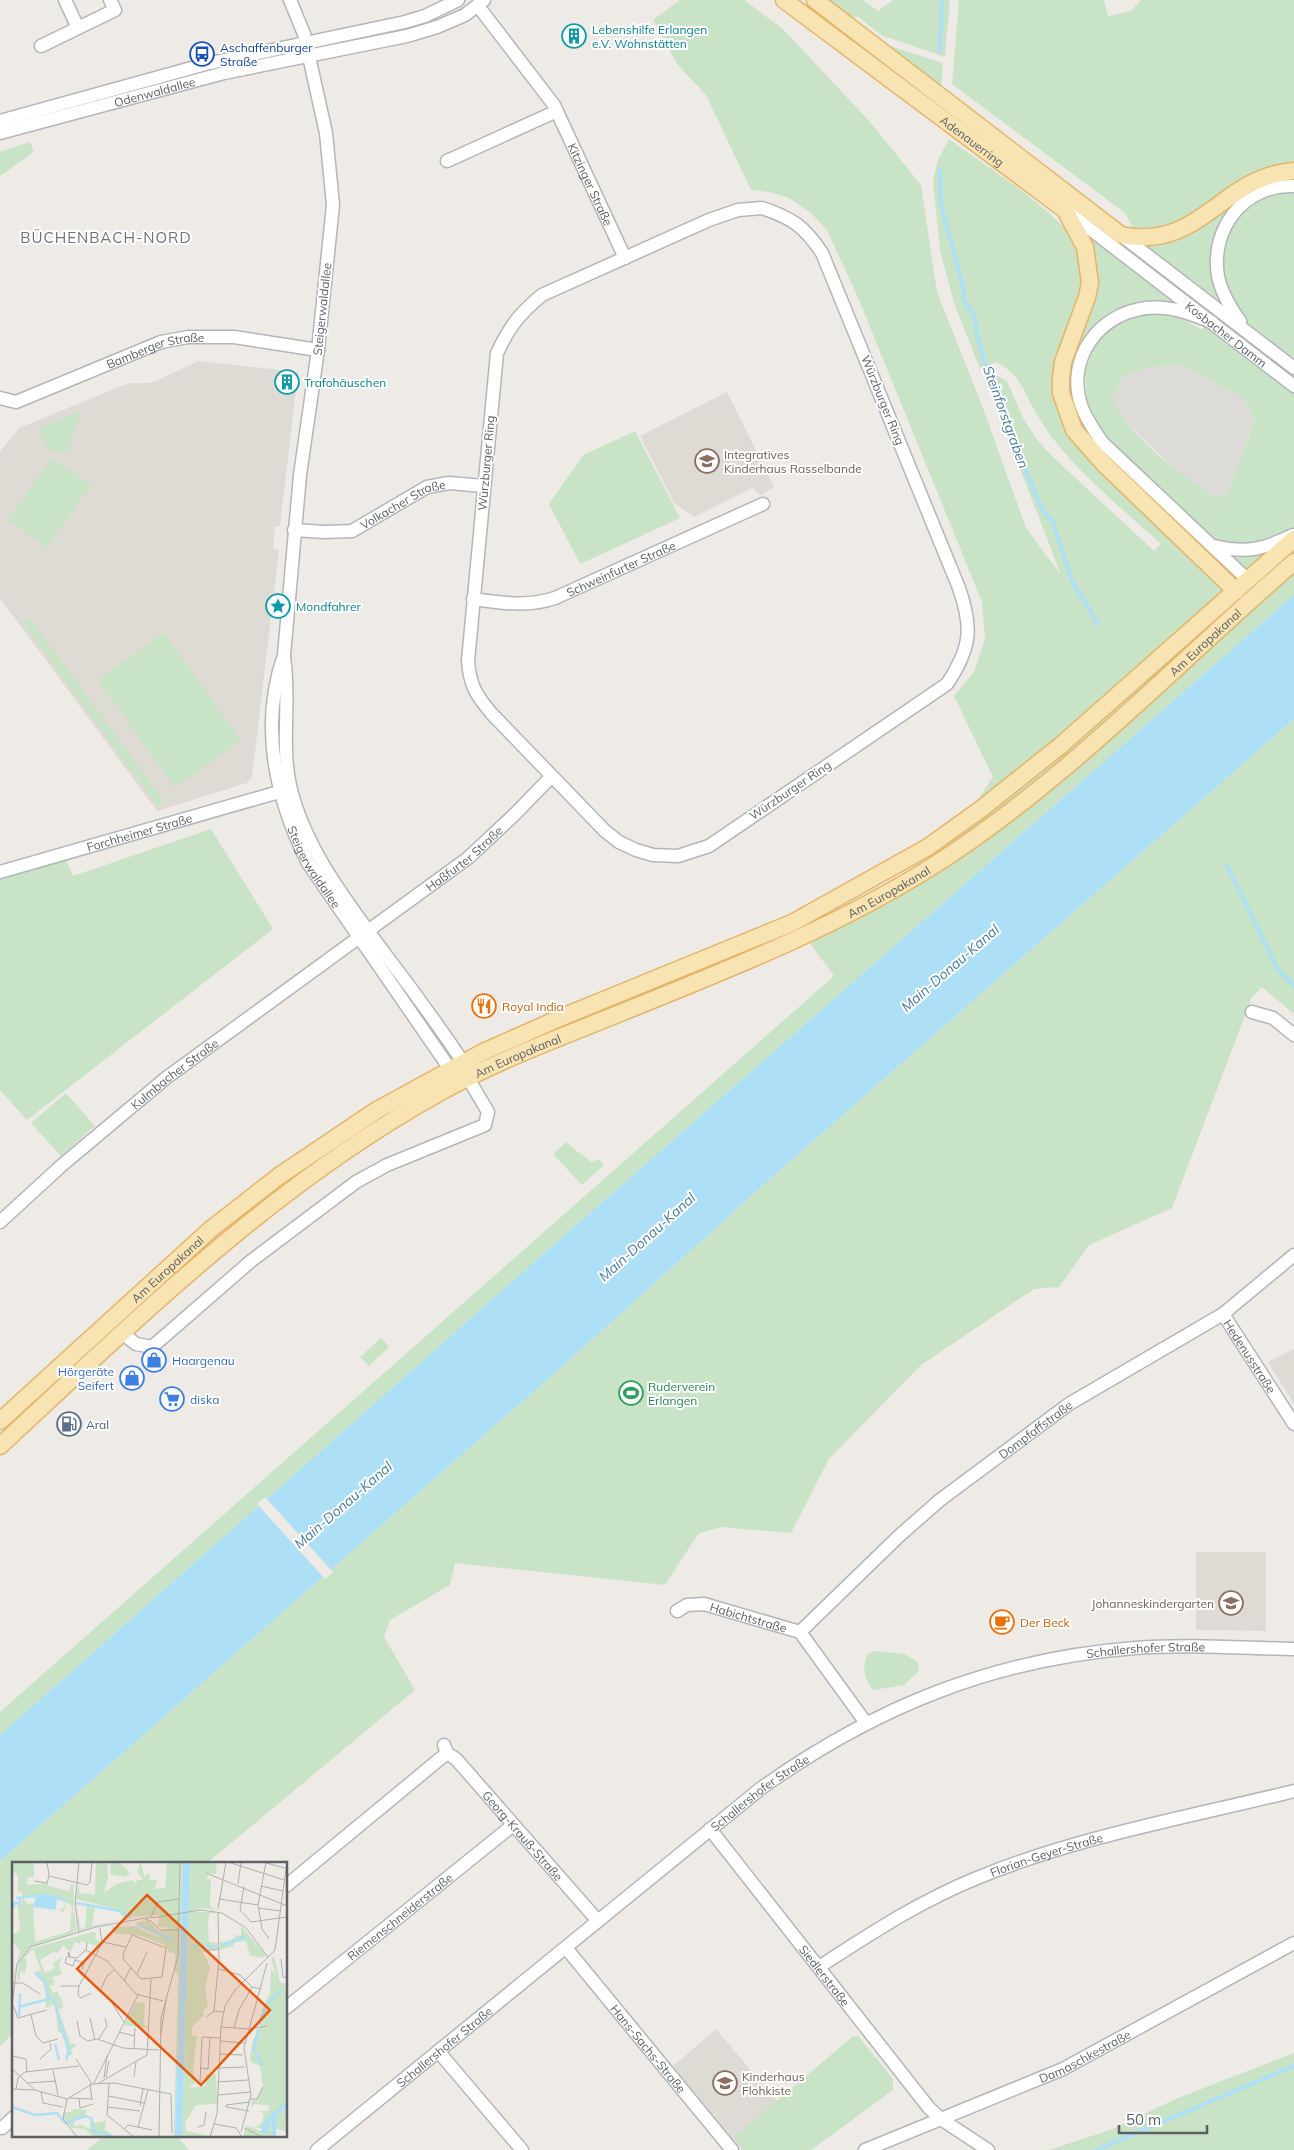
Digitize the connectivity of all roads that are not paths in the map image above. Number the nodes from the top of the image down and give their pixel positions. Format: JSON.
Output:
{"nodes":[{"id":1,"x":65,"y":0,"type":"edge"},
{"id":2,"x":110,"y":0,"type":"edge"},
{"id":3,"x":290,"y":0,"type":"edge"},
{"id":4,"x":458,"y":0,"type":"edge"},
{"id":5,"x":784,"y":0,"type":"edge"},
{"id":6,"x":815,"y":0,"type":"edge"},
{"id":7,"x":481,"y":3,"type":"edge"},
{"id":8,"x":78,"y":28,"type":"junction"},
{"id":9,"x":41,"y":46,"type":"dead end"},
{"id":10,"x":308,"y":49,"type":"junction"},
{"id":11,"x":557,"y":111,"type":"junction"},
{"id":12,"x":0,"y":121,"type":"edge"},
{"id":13,"x":0,"y":133,"type":"edge"},
{"id":14,"x":447,"y":161,"type":"dead end"},
{"id":15,"x":1294,"y":171,"type":"edge"},
{"id":16,"x":1294,"y":186,"type":"edge"},
{"id":17,"x":1065,"y":210,"type":"junction"},
{"id":18,"x":1121,"y":235,"type":"junction"},
{"id":19,"x":625,"y":258,"type":"junction"},
{"id":20,"x":1168,"y":270,"type":"joint"},
{"id":21,"x":1160,"y":281,"type":"joint"},
{"id":22,"x":1212,"y":322,"type":"junction"},
{"id":23,"x":1247,"y":331,"type":"junction"},
{"id":24,"x":318,"y":350,"type":"junction"},
{"id":25,"x":1294,"y":368,"type":"edge"},
{"id":26,"x":1294,"y":386,"type":"edge"},
{"id":27,"x":0,"y":398,"type":"edge"},
{"id":28,"x":484,"y":486,"type":"junction"},
{"id":29,"x":763,"y":504,"type":"dead end"},
{"id":30,"x":294,"y":530,"type":"junction"},
{"id":31,"x":1294,"y":535,"type":"edge"},
{"id":32,"x":1294,"y":539,"type":"edge"},
{"id":33,"x":1214,"y":546,"type":"junction"},
{"id":34,"x":1294,"y":562,"type":"edge"},
{"id":35,"x":1247,"y":591,"type":"junction"},
{"id":36,"x":473,"y":599,"type":"junction"},
{"id":37,"x":551,"y":776,"type":"junction"},
{"id":38,"x":285,"y":791,"type":"junction"},
{"id":39,"x":0,"y":872,"type":"edge"},
{"id":40,"x":363,"y":934,"type":"junction"},
{"id":41,"x":1252,"y":1012,"type":"dead end"},
{"id":42,"x":1294,"y":1035,"type":"edge"},
{"id":43,"x":457,"y":1065,"type":"junction"},
{"id":44,"x":468,"y":1078,"type":"junction"},
{"id":45,"x":0,"y":1222,"type":"edge"},
{"id":46,"x":1294,"y":1255,"type":"edge"},
{"id":47,"x":1223,"y":1314,"type":"junction"},
{"id":48,"x":122,"y":1333,"type":"junction"},
{"id":49,"x":0,"y":1421,"type":"edge"},
{"id":50,"x":1294,"y":1424,"type":"edge"},
{"id":51,"x":0,"y":1446,"type":"edge"},
{"id":52,"x":678,"y":1611,"type":"dead end"},
{"id":53,"x":800,"y":1632,"type":"junction"},
{"id":54,"x":1294,"y":1649,"type":"edge"},
{"id":55,"x":866,"y":1723,"type":"junction"},
{"id":56,"x":1294,"y":1791,"type":"edge"},
{"id":57,"x":513,"y":1825,"type":"junction"},
{"id":58,"x":710,"y":1829,"type":"junction"},
{"id":59,"x":288,"y":1884,"type":"edge"},
{"id":60,"x":598,"y":1921,"type":"junction"},
{"id":61,"x":1294,"y":1943,"type":"edge"},
{"id":62,"x":566,"y":1948,"type":"junction"},
{"id":63,"x":819,"y":1967,"type":"junction"},
{"id":64,"x":288,"y":2006,"type":"edge"},
{"id":65,"x":438,"y":2051,"type":"junction"},
{"id":66,"x":12,"y":2119,"type":"edge"},
{"id":67,"x":941,"y":2119,"type":"junction"},
{"id":68,"x":2,"y":2128,"type":"dead end"},
{"id":69,"x":317,"y":2150,"type":"edge"},
{"id":70,"x":522,"y":2150,"type":"edge"},
{"id":71,"x":732,"y":2150,"type":"edge"},
{"id":72,"x":866,"y":2150,"type":"edge"},
{"id":73,"x":988,"y":2150,"type":"edge"}],
"edges":[{"from":1,"to":8,"type":"street"},
{"from":2,"to":8,"type":"street"},
{"from":3,"to":10,"type":"street"},
{"from":4,"to":10,"type":"street","name":"Odenwaldallee"},
{"from":5,"to":17,"type":"main road","name":"Adenauerring"},
{"from":6,"to":18,"type":"main road","name":"Adenauerring"},
{"from":7,"to":10,"type":"street","name":"Odenwaldallee"},
{"from":7,"to":11,"type":"street","name":"Kitzinger Straße"},
{"from":8,"to":9,"type":"street"},
{"from":10,"to":12,"type":"street","name":"Odenwaldallee"},
{"from":10,"to":13,"type":"street","name":"Odenwaldallee"},
{"from":10,"to":24,"type":"street","name":"Steigerwaldallee"},
{"from":11,"to":14,"type":"street"},
{"from":11,"to":19,"type":"street","name":"Kitzinger Straße"},
{"from":15,"to":18,"type":"main road"},
{"from":16,"to":23,"type":"street"},
{"from":17,"to":21,"type":"street","name":"Adenauerring"},
{"from":17,"to":35,"type":"main road"},
{"from":18,"to":20,"type":"street","name":"Adenauerring"},
{"from":19,"to":28,"type":"street","name":"Würzburger Ring"},
{"from":19,"to":37,"type":"street","name":"Würzburger Ring"},
{"from":20,"to":23,"type":"street","name":"Kosbacher Damm"},
{"from":21,"to":22,"type":"street","name":"Kosbacher Damm"},
{"from":22,"to":26,"type":"street","name":"Kosbacher Damm"},
{"from":22,"to":33,"type":"street"},
{"from":23,"to":25,"type":"street","name":"Kosbacher Damm"},
{"from":24,"to":27,"type":"street","name":"Bamberger Straße"},
{"from":24,"to":30,"type":"street","name":"Steigerwaldallee"},
{"from":28,"to":30,"type":"street","name":"Volkacher Straße"},
{"from":28,"to":36,"type":"street","name":"Würzburger Ring"},
{"from":29,"to":36,"type":"street","name":"Schweinfurter Straße"},
{"from":30,"to":38,"type":"street","name":"Steigerwaldallee"},
{"from":31,"to":33,"type":"street"},
{"from":32,"to":35,"type":"main road","name":"Am Europakanal"},
{"from":33,"to":35,"type":"street"},
{"from":34,"to":35,"type":"main road","name":"Am Europakanal"},
{"from":35,"to":43,"type":"main road","name":"Am Europakanal"},
{"from":35,"to":44,"type":"main road","name":"Am Europakanal"},
{"from":36,"to":37,"type":"street","name":"Würzburger Ring"},
{"from":37,"to":40,"type":"street","name":"Haßfurter Straße"},
{"from":38,"to":39,"type":"street","name":"Forchheimer Straße"},
{"from":38,"to":40,"type":"street","name":"Steigerwaldallee"},
{"from":40,"to":43,"type":"street","name":"Steigerwaldallee"},
{"from":40,"to":45,"type":"street","name":"Kulmbacher Straße"},
{"from":41,"to":42,"type":"street"},
{"from":43,"to":44,"type":"main road","name":"Am Europakanal"},
{"from":43,"to":49,"type":"main road","name":"Am Europakanal"},
{"from":44,"to":48,"type":"main road","name":"Am Europakanal"},
{"from":44,"to":48,"type":"street","name":"Am Europakanal"},
{"from":46,"to":47,"type":"street","name":"Dompfaffstraße"},
{"from":47,"to":50,"type":"street","name":"Hedenusstraße"},
{"from":47,"to":53,"type":"street","name":"Dompfaffstraße"},
{"from":48,"to":51,"type":"main road","name":"Am Europakanal"},
{"from":52,"to":53,"type":"street","name":"Habichtstraße"},
{"from":53,"to":55,"type":"street","name":"Habichtstraße"},
{"from":54,"to":55,"type":"street","name":"Schallershofer Straße"},
{"from":55,"to":58,"type":"street","name":"Schallershofer Straße"},
{"from":56,"to":63,"type":"street","name":"Florian-Geyer-Straße"},
{"from":57,"to":59,"type":"street","name":"Georg-Krauß-Straße"},
{"from":57,"to":60,"type":"street","name":"Georg-Krauß-Straße"},
{"from":57,"to":64,"type":"street","name":"Riemenschneiderstraße"},
{"from":58,"to":60,"type":"street","name":"Schallershofer Straße"},
{"from":58,"to":63,"type":"street","name":"Siedlerstraße"},
{"from":60,"to":62,"type":"street","name":"Schallershofer Straße"},
{"from":61,"to":67,"type":"street","name":"Damaschkestraße"},
{"from":62,"to":65,"type":"street","name":"Schallershofer Straße"},
{"from":62,"to":71,"type":"street","name":"Hans-Sachs-Straße"},
{"from":63,"to":67,"type":"street","name":"Siedlerstraße"},
{"from":65,"to":69,"type":"street","name":"Schallershofer Straße"},
{"from":65,"to":70,"type":"street"},
{"from":66,"to":68,"type":"street"},
{"from":67,"to":72,"type":"street","name":"Damaschkestraße"},
{"from":67,"to":73,"type":"street","name":"Siedlerstraße"}]}
